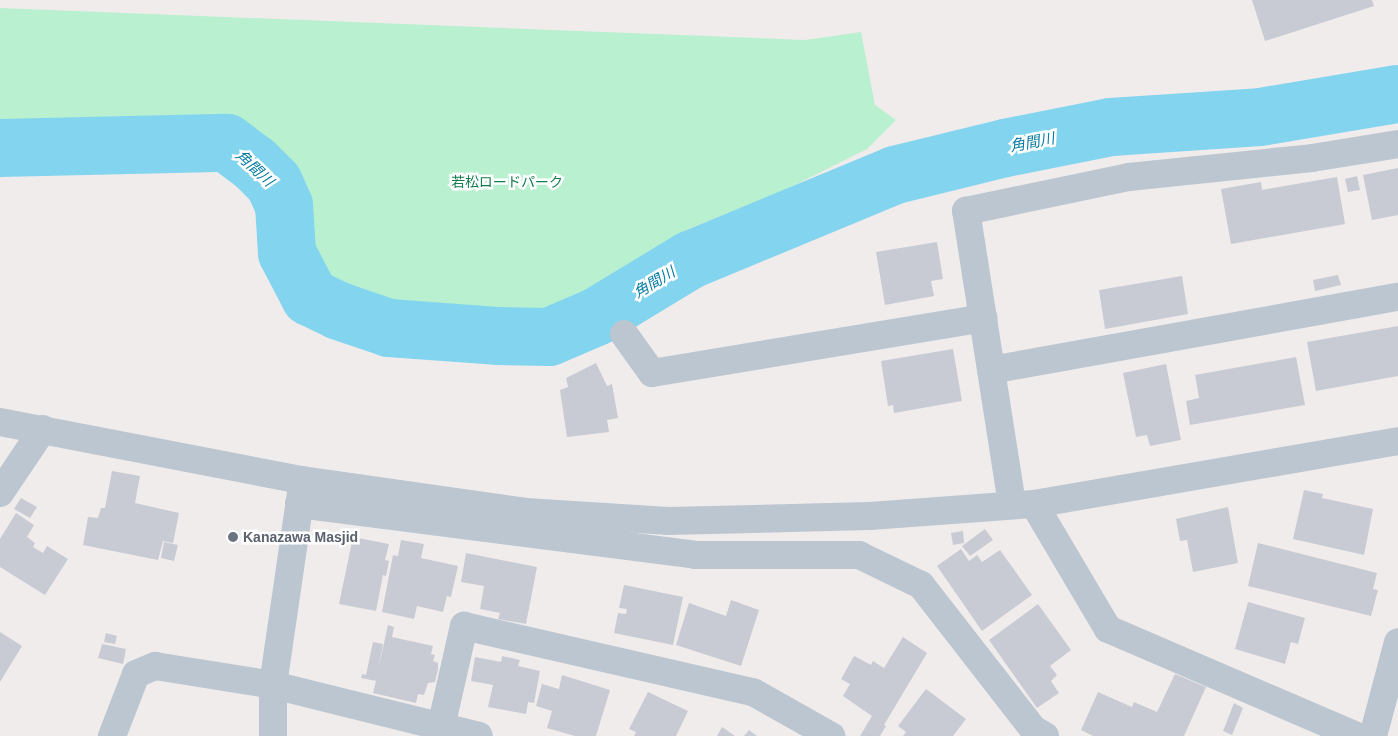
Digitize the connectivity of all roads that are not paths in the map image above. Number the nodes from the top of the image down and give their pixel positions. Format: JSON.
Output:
{"nodes":[{"id":1,"x":1398,"y":144,"type":"edge"},
{"id":2,"x":1398,"y":297,"type":"edge"},
{"id":3,"x":983,"y":318,"type":"junction"},
{"id":4,"x":624,"y":334,"type":"dead end"},
{"id":5,"x":991,"y":370,"type":"junction"},
{"id":6,"x":0,"y":422,"type":"edge"},
{"id":7,"x":43,"y":429,"type":"junction"},
{"id":8,"x":1398,"y":441,"type":"edge"},
{"id":9,"x":301,"y":492,"type":"junction"},
{"id":10,"x":0,"y":493,"type":"edge"},
{"id":11,"x":1023,"y":504,"type":"junction"},
{"id":12,"x":1398,"y":642,"type":"edge"},
{"id":13,"x":272,"y":685,"type":"junction"},
{"id":14,"x":440,"y":726,"type":"junction"},
{"id":15,"x":112,"y":736,"type":"edge"},
{"id":16,"x":273,"y":736,"type":"edge"},
{"id":17,"x":479,"y":736,"type":"edge"},
{"id":18,"x":830,"y":736,"type":"edge"},
{"id":19,"x":1045,"y":736,"type":"edge"},
{"id":20,"x":1357,"y":736,"type":"edge"},
{"id":21,"x":1373,"y":736,"type":"edge"}],
"edges":[{"from":1,"to":3,"type":"street"},
{"from":2,"to":5,"type":"street"},
{"from":3,"to":4,"type":"street"},
{"from":3,"to":5,"type":"street"},
{"from":5,"to":11,"type":"street"},
{"from":6,"to":7,"type":"street"},
{"from":7,"to":9,"type":"street"},
{"from":7,"to":10,"type":"street"},
{"from":8,"to":11,"type":"street"},
{"from":9,"to":11,"type":"street"},
{"from":9,"to":13,"type":"street"},
{"from":9,"to":19,"type":"street"},
{"from":11,"to":20,"type":"street"},
{"from":12,"to":21,"type":"street"},
{"from":13,"to":14,"type":"street"},
{"from":13,"to":15,"type":"street"},
{"from":13,"to":16,"type":"street"},
{"from":14,"to":17,"type":"street"},
{"from":14,"to":18,"type":"street"}]}
